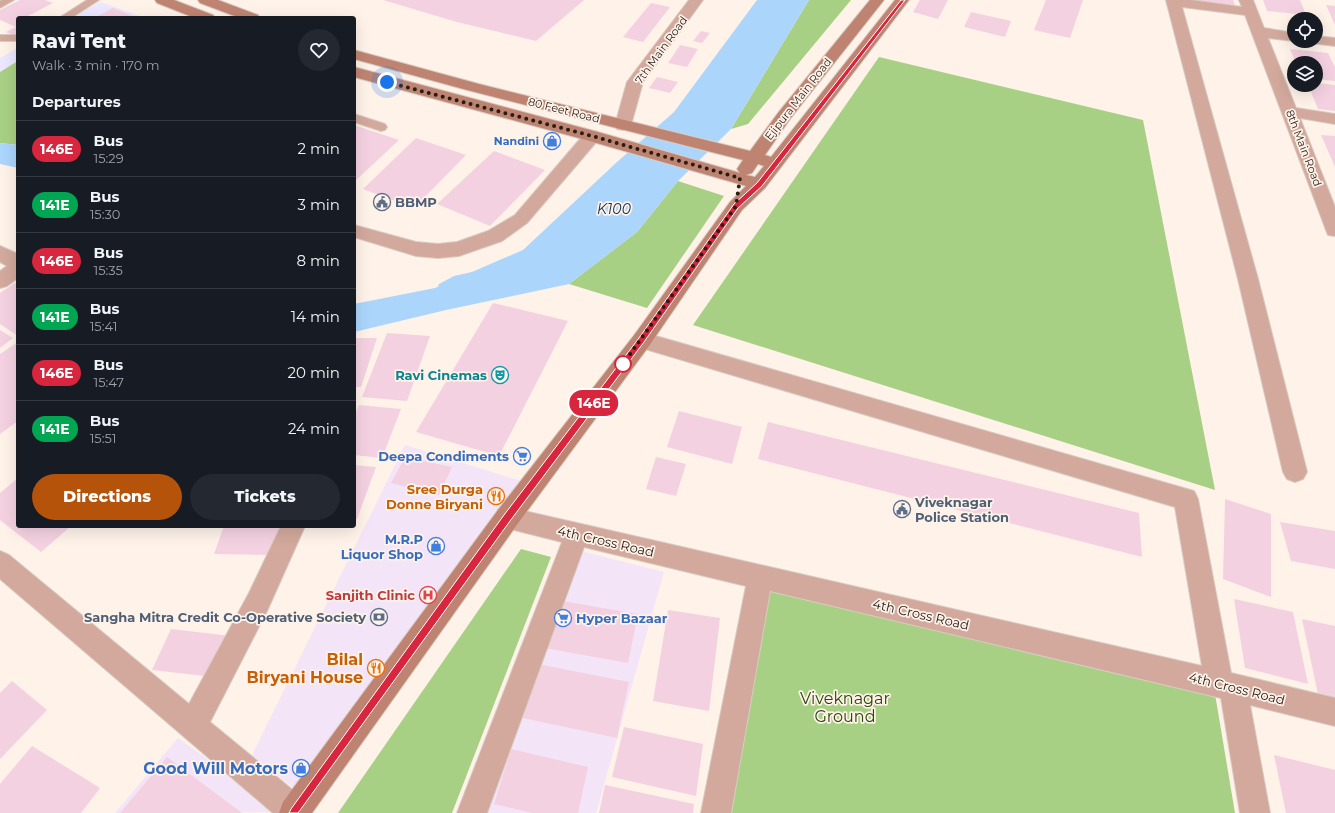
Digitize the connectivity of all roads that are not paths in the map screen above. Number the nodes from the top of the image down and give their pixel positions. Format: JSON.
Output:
{"nodes":[{"id":1,"x":9,"y":0,"type":"edge"},
{"id":2,"x":94,"y":0,"type":"edge"},
{"id":3,"x":162,"y":0,"type":"edge"},
{"id":4,"x":205,"y":0,"type":"edge"},
{"id":5,"x":696,"y":0,"type":"edge"},
{"id":6,"x":876,"y":0,"type":"edge"},
{"id":7,"x":902,"y":0,"type":"edge"},
{"id":8,"x":1173,"y":1,"type":"edge"},
{"id":9,"x":182,"y":3,"type":"edge"},
{"id":10,"x":0,"y":5,"type":"edge"},
{"id":11,"x":1248,"y":6,"type":"edge"},
{"id":12,"x":67,"y":16,"type":"edge"},
{"id":13,"x":205,"y":16,"type":"edge"},
{"id":14,"x":248,"y":16,"type":"edge"},
{"id":15,"x":1259,"y":32,"type":"junction"},
{"id":16,"x":1287,"y":36,"type":"edge"},
{"id":17,"x":0,"y":38,"type":"edge"},
{"id":18,"x":16,"y":38,"type":"edge"},
{"id":19,"x":1323,"y":41,"type":"edge"},
{"id":20,"x":1335,"y":42,"type":"edge"},
{"id":21,"x":356,"y":55,"type":"edge"},
{"id":22,"x":356,"y":73,"type":"edge"},
{"id":23,"x":1290,"y":112,"type":"junction"},
{"id":24,"x":356,"y":119,"type":"edge"},
{"id":25,"x":1335,"y":119,"type":"edge"},
{"id":26,"x":631,"y":126,"type":"junction"},
{"id":27,"x":381,"y":127,"type":"dead end"},
{"id":28,"x":592,"y":136,"type":"junction"},
{"id":29,"x":752,"y":158,"type":"junction"},
{"id":30,"x":775,"y":163,"type":"junction"},
{"id":31,"x":740,"y":178,"type":"junction"},
{"id":32,"x":760,"y":184,"type":"junction"},
{"id":33,"x":736,"y":206,"type":"junction"},
{"id":34,"x":1335,"y":230,"type":"edge"},
{"id":35,"x":356,"y":232,"type":"edge"},
{"id":36,"x":0,"y":253,"type":"edge"},
{"id":37,"x":16,"y":262,"type":"edge"},
{"id":38,"x":16,"y":269,"type":"edge"},
{"id":39,"x":0,"y":281,"type":"edge"},
{"id":40,"x":642,"y":340,"type":"junction"},
{"id":41,"x":1296,"y":472,"type":"dead end"},
{"id":42,"x":507,"y":518,"type":"junction"},
{"id":43,"x":292,"y":528,"type":"edge"},
{"id":44,"x":577,"y":534,"type":"junction"},
{"id":45,"x":0,"y":564,"type":"edge"},
{"id":46,"x":760,"y":577,"type":"junction"},
{"id":47,"x":1226,"y":685,"type":"junction"},
{"id":48,"x":1335,"y":712,"type":"edge"},
{"id":49,"x":192,"y":726,"type":"junction"},
{"id":50,"x":295,"y":812,"type":"edge"},
{"id":51,"x":472,"y":813,"type":"edge"},
{"id":52,"x":716,"y":813,"type":"edge"},
{"id":53,"x":1255,"y":813,"type":"edge"}],
"edges":[{"from":1,"to":10,"type":"lane"},
{"from":2,"to":12,"type":"lane"},
{"from":3,"to":9,"type":"main road"},
{"from":4,"to":14,"type":"main road"},
{"from":5,"to":26,"type":"street","name":"7th Main Road"},
{"from":6,"to":29,"type":"main road","name":"Ejipura Main Road"},
{"from":7,"to":30,"type":"main road","name":"Ejipura Main Road"},
{"from":8,"to":11,"type":"street"},
{"from":8,"to":41,"type":"street"},
{"from":9,"to":13,"type":"main road"},
{"from":11,"to":15,"type":"street","name":"8th Main Road"},
{"from":15,"to":16,"type":"street"},
{"from":15,"to":23,"type":"street","name":"8th Main Road"},
{"from":17,"to":18,"type":"lane"},
{"from":19,"to":20,"type":"street"},
{"from":21,"to":26,"type":"main road","name":"80 Feet Road"},
{"from":22,"to":28,"type":"main road","name":"80 Feet Road"},
{"from":23,"to":25,"type":"street"},
{"from":23,"to":34,"type":"street","name":"8th Main Road"},
{"from":24,"to":27,"type":"lane"},
{"from":26,"to":29,"type":"main road","name":"80 Feet Road"},
{"from":28,"to":31,"type":"main road","name":"80 Feet Road"},
{"from":28,"to":35,"type":"street"},
{"from":29,"to":30,"type":"main road","name":"80 Feet Road"},
{"from":29,"to":31,"type":"main road","name":"Ejipura Main Road"},
{"from":30,"to":32,"type":"main road","name":"Ejipura Main Road"},
{"from":31,"to":32,"type":"main road","name":"80 Feet Road"},
{"from":31,"to":33,"type":"main road","name":"Ejipura Main Road"},
{"from":32,"to":33,"type":"main road","name":"Ejipura Main Road"},
{"from":33,"to":40,"type":"main road","name":"Ejipura Main Road"},
{"from":36,"to":37,"type":"street"},
{"from":38,"to":39,"type":"street"},
{"from":40,"to":42,"type":"main road","name":"Ejipura Main Road"},
{"from":40,"to":47,"type":"street"},
{"from":42,"to":44,"type":"street","name":"4th Cross Road"},
{"from":42,"to":50,"type":"main road","name":"Ejipura Main Road"},
{"from":43,"to":49,"type":"street"},
{"from":44,"to":46,"type":"street","name":"4th Cross Road"},
{"from":44,"to":51,"type":"street"},
{"from":45,"to":49,"type":"street"},
{"from":46,"to":47,"type":"street","name":"4th Cross Road"},
{"from":46,"to":52,"type":"street"},
{"from":47,"to":48,"type":"street","name":"4th Cross Road"},
{"from":47,"to":53,"type":"street"},
{"from":49,"to":50,"type":"street"}]}
